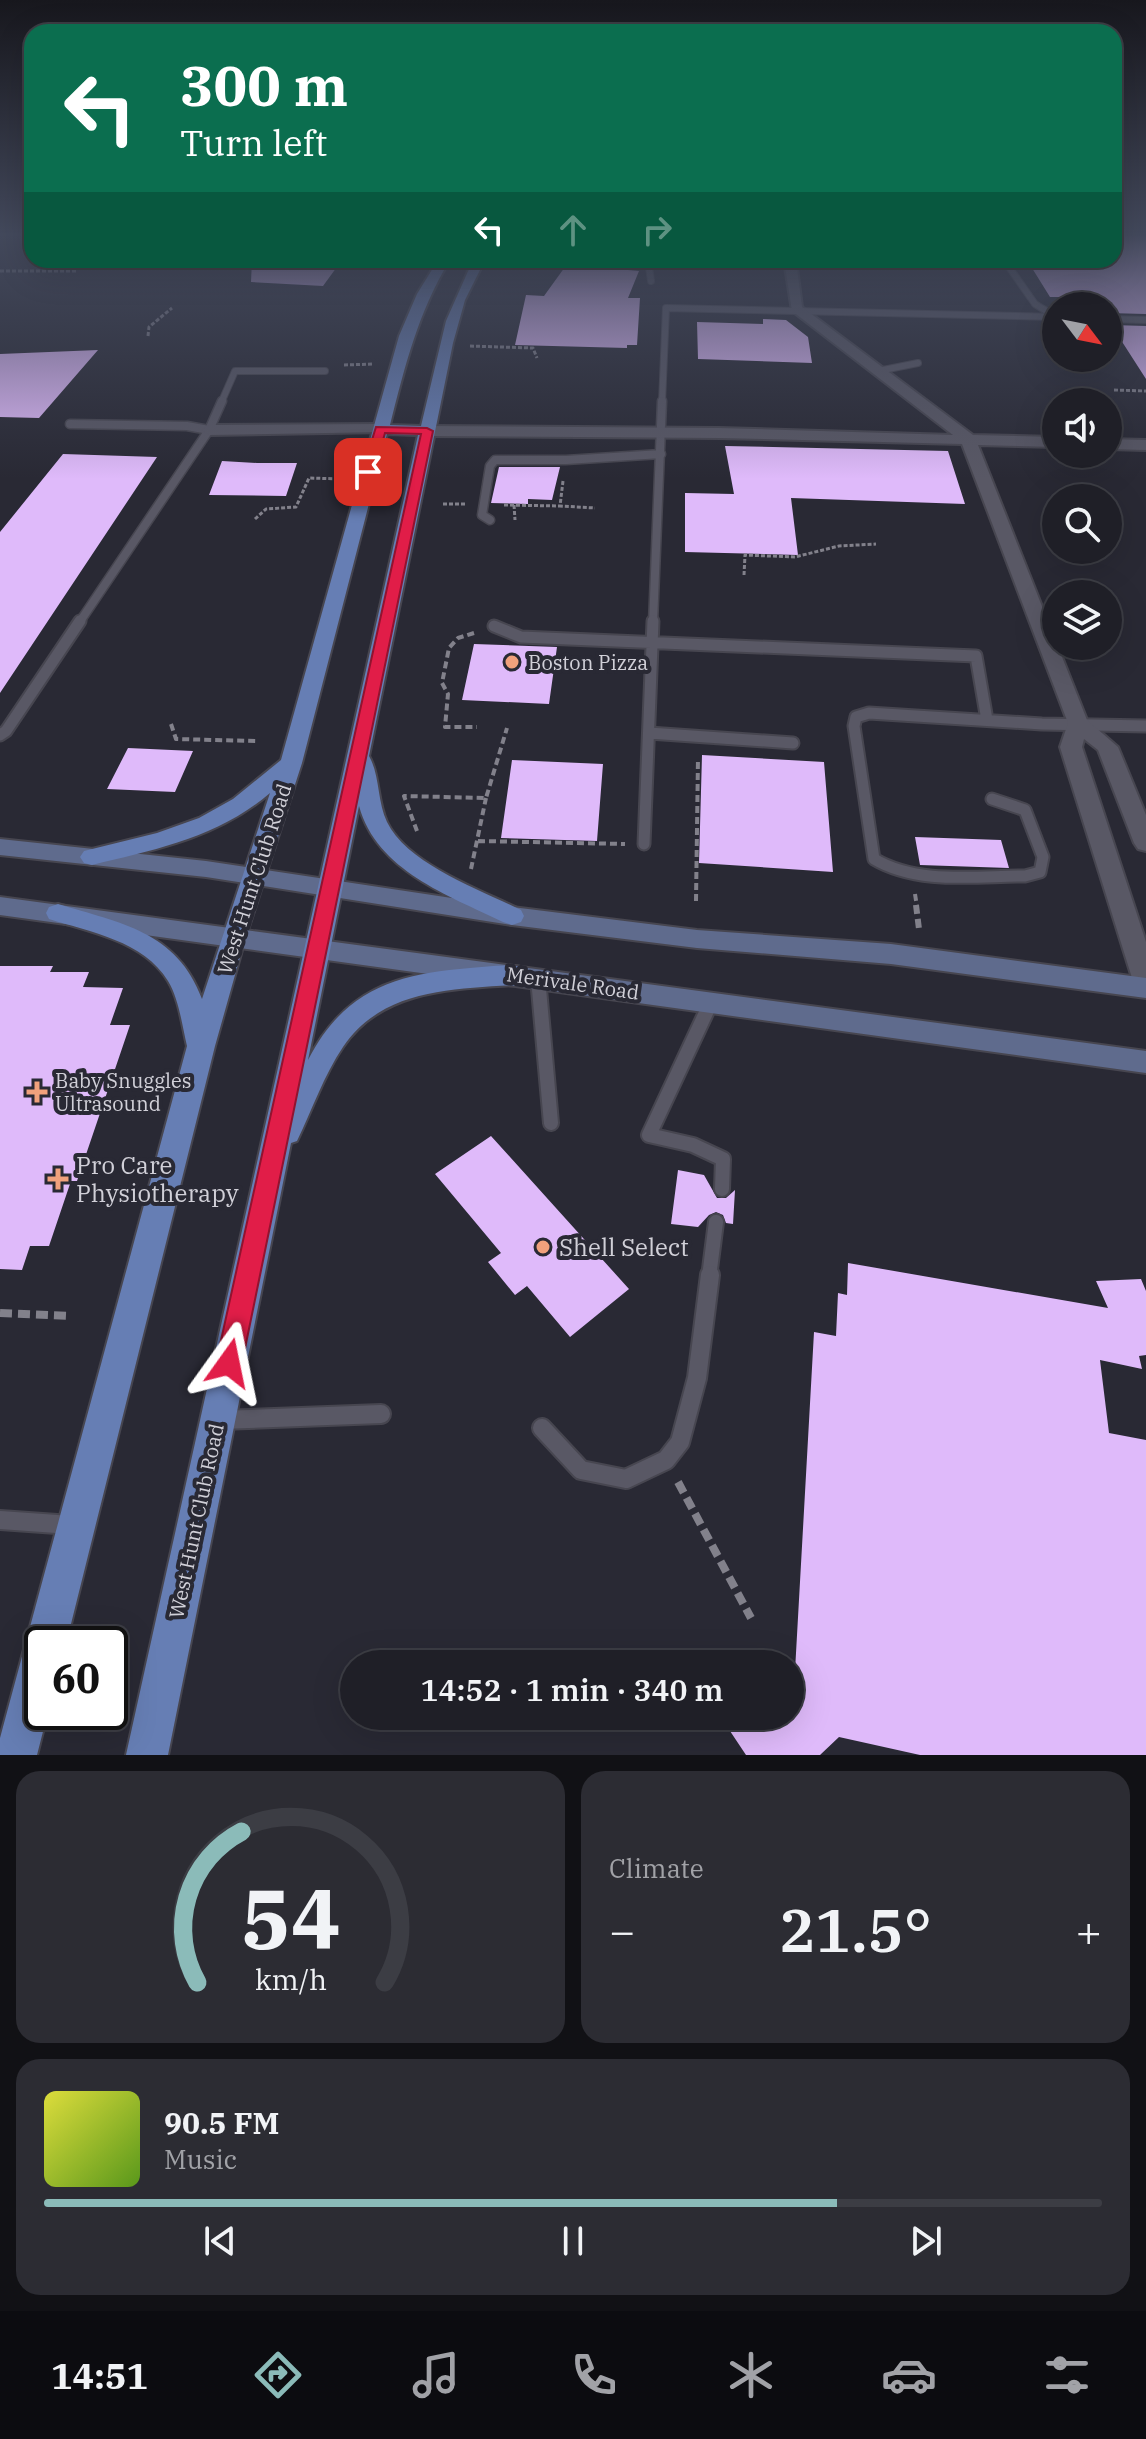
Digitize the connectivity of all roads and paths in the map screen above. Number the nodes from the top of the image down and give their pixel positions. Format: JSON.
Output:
{"nodes":[{"id":1,"x":164,"y":315,"type":"edge"},
{"id":2,"x":415,"y":315,"type":"edge"},
{"id":3,"x":454,"y":315,"type":"edge"},
{"id":4,"x":666,"y":315,"type":"edge"},
{"id":5,"x":807,"y":315,"type":"edge"},
{"id":6,"x":950,"y":315,"type":"edge"},
{"id":7,"x":1042,"y":317,"type":"edge"},
{"id":8,"x":1122,"y":319,"type":"edge"},
{"id":9,"x":1146,"y":320,"type":"edge"},
{"id":10,"x":148,"y":336,"type":"dead end"},
{"id":11,"x":470,"y":346,"type":"dead end"},
{"id":12,"x":537,"y":358,"type":"dead end"},
{"id":13,"x":918,"y":363,"type":"dead end"},
{"id":14,"x":383,"y":364,"type":"dead end"},
{"id":15,"x":325,"y":371,"type":"joint"},
{"id":16,"x":878,"y":371,"type":"junction"},
{"id":17,"x":1122,"y":390,"type":"edge"},
{"id":18,"x":1146,"y":391,"type":"edge"},
{"id":19,"x":70,"y":424,"type":"dead end"},
{"id":20,"x":380,"y":429,"type":"junction"},
{"id":21,"x":209,"y":430,"type":"junction"},
{"id":22,"x":427,"y":431,"type":"junction"},
{"id":23,"x":663,"y":433,"type":"junction"},
{"id":24,"x":968,"y":439,"type":"junction"},
{"id":25,"x":1042,"y":442,"type":"edge"},
{"id":26,"x":1122,"y":444,"type":"edge"},
{"id":27,"x":1146,"y":445,"type":"edge"},
{"id":28,"x":661,"y":454,"type":"junction"},
{"id":29,"x":566,"y":460,"type":"junction"},
{"id":30,"x":345,"y":479,"type":"dead end"},
{"id":31,"x":514,"y":505,"type":"dead end"},
{"id":32,"x":595,"y":508,"type":"dead end"},
{"id":33,"x":255,"y":519,"type":"dead end"},
{"id":34,"x":490,"y":520,"type":"dead end"},
{"id":35,"x":515,"y":520,"type":"dead end"},
{"id":36,"x":876,"y":544,"type":"dead end"},
{"id":37,"x":744,"y":575,"type":"dead end"},
{"id":38,"x":494,"y":626,"type":"joint"},
{"id":39,"x":653,"y":642,"type":"junction"},
{"id":40,"x":987,"y":720,"type":"junction"},
{"id":41,"x":1078,"y":723,"type":"junction"},
{"id":42,"x":171,"y":724,"type":"dead end"},
{"id":43,"x":1146,"y":726,"type":"edge"},
{"id":44,"x":477,"y":727,"type":"dead end"},
{"id":45,"x":507,"y":728,"type":"dead end"},
{"id":46,"x":649,"y":733,"type":"junction"},
{"id":47,"x":0,"y":735,"type":"edge"},
{"id":48,"x":723,"y":739,"type":"junction"},
{"id":49,"x":256,"y":741,"type":"dead end"},
{"id":50,"x":793,"y":743,"type":"dead end"},
{"id":51,"x":359,"y":752,"type":"junction"},
{"id":52,"x":291,"y":763,"type":"junction"},
{"id":53,"x":486,"y":798,"type":"junction"},
{"id":54,"x":992,"y":799,"type":"dead end"},
{"id":55,"x":478,"y":841,"type":"junction"},
{"id":56,"x":1146,"y":843,"type":"edge"},
{"id":57,"x":644,"y":844,"type":"joint"},
{"id":58,"x":421,"y":845,"type":"dead end"},
{"id":59,"x":0,"y":847,"type":"edge"},
{"id":60,"x":92,"y":857,"type":"junction"},
{"id":61,"x":463,"y":865,"type":"dead end"},
{"id":62,"x":254,"y":877,"type":"junction"},
{"id":63,"x":332,"y":889,"type":"junction"},
{"id":64,"x":916,"y":895,"type":"dead end"},
{"id":65,"x":696,"y":901,"type":"dead end"},
{"id":66,"x":0,"y":906,"type":"edge"},
{"id":67,"x":58,"y":913,"type":"junction"},
{"id":68,"x":512,"y":916,"type":"junction"},
{"id":69,"x":919,"y":929,"type":"dead end"},
{"id":70,"x":233,"y":936,"type":"junction"},
{"id":71,"x":318,"y":949,"type":"junction"},
{"id":72,"x":527,"y":976,"type":"junction"},
{"id":73,"x":1146,"y":981,"type":"edge"},
{"id":74,"x":1146,"y":988,"type":"edge"},
{"id":75,"x":711,"y":1002,"type":"junction"},
{"id":76,"x":201,"y":1046,"type":"junction"},
{"id":77,"x":1146,"y":1062,"type":"edge"},
{"id":78,"x":551,"y":1123,"type":"dead end"},
{"id":79,"x":270,"y":1166,"type":"junction"},
{"id":80,"x":722,"y":1189,"type":"dead end"},
{"id":81,"x":716,"y":1222,"type":"dead end"},
{"id":82,"x":0,"y":1313,"type":"edge"},
{"id":83,"x":70,"y":1316,"type":"dead end"},
{"id":84,"x":381,"y":1414,"type":"dead end"},
{"id":85,"x":217,"y":1420,"type":"junction"},
{"id":86,"x":542,"y":1428,"type":"dead end"},
{"id":87,"x":666,"y":1460,"type":"junction"},
{"id":88,"x":0,"y":1520,"type":"edge"},
{"id":89,"x":78,"y":1525,"type":"junction"},
{"id":90,"x":751,"y":1618,"type":"dead end"},
{"id":91,"x":51,"y":1626,"type":"edge"},
{"id":92,"x":24,"y":1725,"type":"edge"},
{"id":93,"x":16,"y":1755,"type":"edge"},
{"id":94,"x":147,"y":1755,"type":"edge"}],
"edges":[{"from":1,"to":10,"type":"path"},
{"from":2,"to":20,"type":"main road","name":"West Hunt Club Road"},
{"from":3,"to":22,"type":"main road","name":"West Hunt Club Road"},
{"from":4,"to":23,"type":"lane"},
{"from":5,"to":16,"type":"street"},
{"from":6,"to":7,"type":"lane"},
{"from":8,"to":9,"type":"lane"},
{"from":11,"to":12,"type":"path"},
{"from":13,"to":16,"type":"lane"},
{"from":14,"to":15,"type":"path"},
{"from":15,"to":21,"type":"lane"},
{"from":16,"to":24,"type":"street"},
{"from":17,"to":18,"type":"path"},
{"from":19,"to":21,"type":"lane"},
{"from":20,"to":21,"type":"street"},
{"from":20,"to":22,"type":"main road"},
{"from":20,"to":52,"type":"main road","name":"West Hunt Club Road"},
{"from":21,"to":47,"type":"lane"},
{"from":22,"to":23,"type":"street"},
{"from":22,"to":51,"type":"main road","name":"West Hunt Club Road"},
{"from":23,"to":24,"type":"street"},
{"from":23,"to":28,"type":"lane"},
{"from":24,"to":25,"type":"street"},
{"from":24,"to":41,"type":"street"},
{"from":26,"to":27,"type":"street"},
{"from":28,"to":29,"type":"lane"},
{"from":28,"to":39,"type":"lane"},
{"from":29,"to":32,"type":"path"},
{"from":29,"to":34,"type":"lane"},
{"from":30,"to":33,"type":"path"},
{"from":31,"to":35,"type":"path"},
{"from":36,"to":37,"type":"path"},
{"from":38,"to":39,"type":"lane"},
{"from":38,"to":44,"type":"path"},
{"from":39,"to":40,"type":"lane"},
{"from":39,"to":46,"type":"lane"},
{"from":40,"to":41,"type":"lane"},
{"from":40,"to":54,"type":"lane"},
{"from":41,"to":43,"type":"lane"},
{"from":41,"to":56,"type":"street"},
{"from":41,"to":73,"type":"street"},
{"from":42,"to":49,"type":"path"},
{"from":45,"to":53,"type":"path"},
{"from":46,"to":48,"type":"lane"},
{"from":46,"to":57,"type":"lane"},
{"from":48,"to":50,"type":"lane"},
{"from":48,"to":65,"type":"path"},
{"from":51,"to":63,"type":"main road","name":"West Hunt Club Road"},
{"from":51,"to":68,"type":"main road"},
{"from":52,"to":60,"type":"main road"},
{"from":52,"to":62,"type":"main road","name":"West Hunt Club Road"},
{"from":53,"to":55,"type":"path"},
{"from":53,"to":58,"type":"path"},
{"from":55,"to":57,"type":"path"},
{"from":55,"to":61,"type":"path"},
{"from":59,"to":60,"type":"main road"},
{"from":60,"to":62,"type":"main road"},
{"from":62,"to":63,"type":"main road"},
{"from":62,"to":70,"type":"main road","name":"West Hunt Club Road"},
{"from":63,"to":68,"type":"main road"},
{"from":63,"to":71,"type":"main road","name":"West Hunt Club Road"},
{"from":64,"to":69,"type":"path"},
{"from":66,"to":67,"type":"main road","name":"Merivale Road"},
{"from":67,"to":70,"type":"main road","name":"Merivale Road"},
{"from":67,"to":76,"type":"main road"},
{"from":68,"to":74,"type":"main road"},
{"from":70,"to":71,"type":"main road","name":"Merivale Road"},
{"from":70,"to":76,"type":"main road","name":"West Hunt Club Road"},
{"from":71,"to":72,"type":"main road","name":"Merivale Road"},
{"from":71,"to":79,"type":"main road","name":"West Hunt Club Road"},
{"from":72,"to":75,"type":"main road","name":"Merivale Road"},
{"from":72,"to":78,"type":"lane"},
{"from":72,"to":79,"type":"main road"},
{"from":75,"to":77,"type":"main road","name":"Merivale Road"},
{"from":75,"to":80,"type":"lane"},
{"from":76,"to":89,"type":"main road","name":"West Hunt Club Road"},
{"from":79,"to":85,"type":"main road","name":"West Hunt Club Road"},
{"from":81,"to":87,"type":"lane"},
{"from":82,"to":83,"type":"path"},
{"from":84,"to":85,"type":"lane"},
{"from":85,"to":94,"type":"main road","name":"West Hunt Club Road"},
{"from":86,"to":87,"type":"lane"},
{"from":87,"to":90,"type":"path"},
{"from":88,"to":89,"type":"lane"},
{"from":89,"to":91,"type":"main road","name":"West Hunt Club Road"},
{"from":92,"to":93,"type":"main road"}]}
